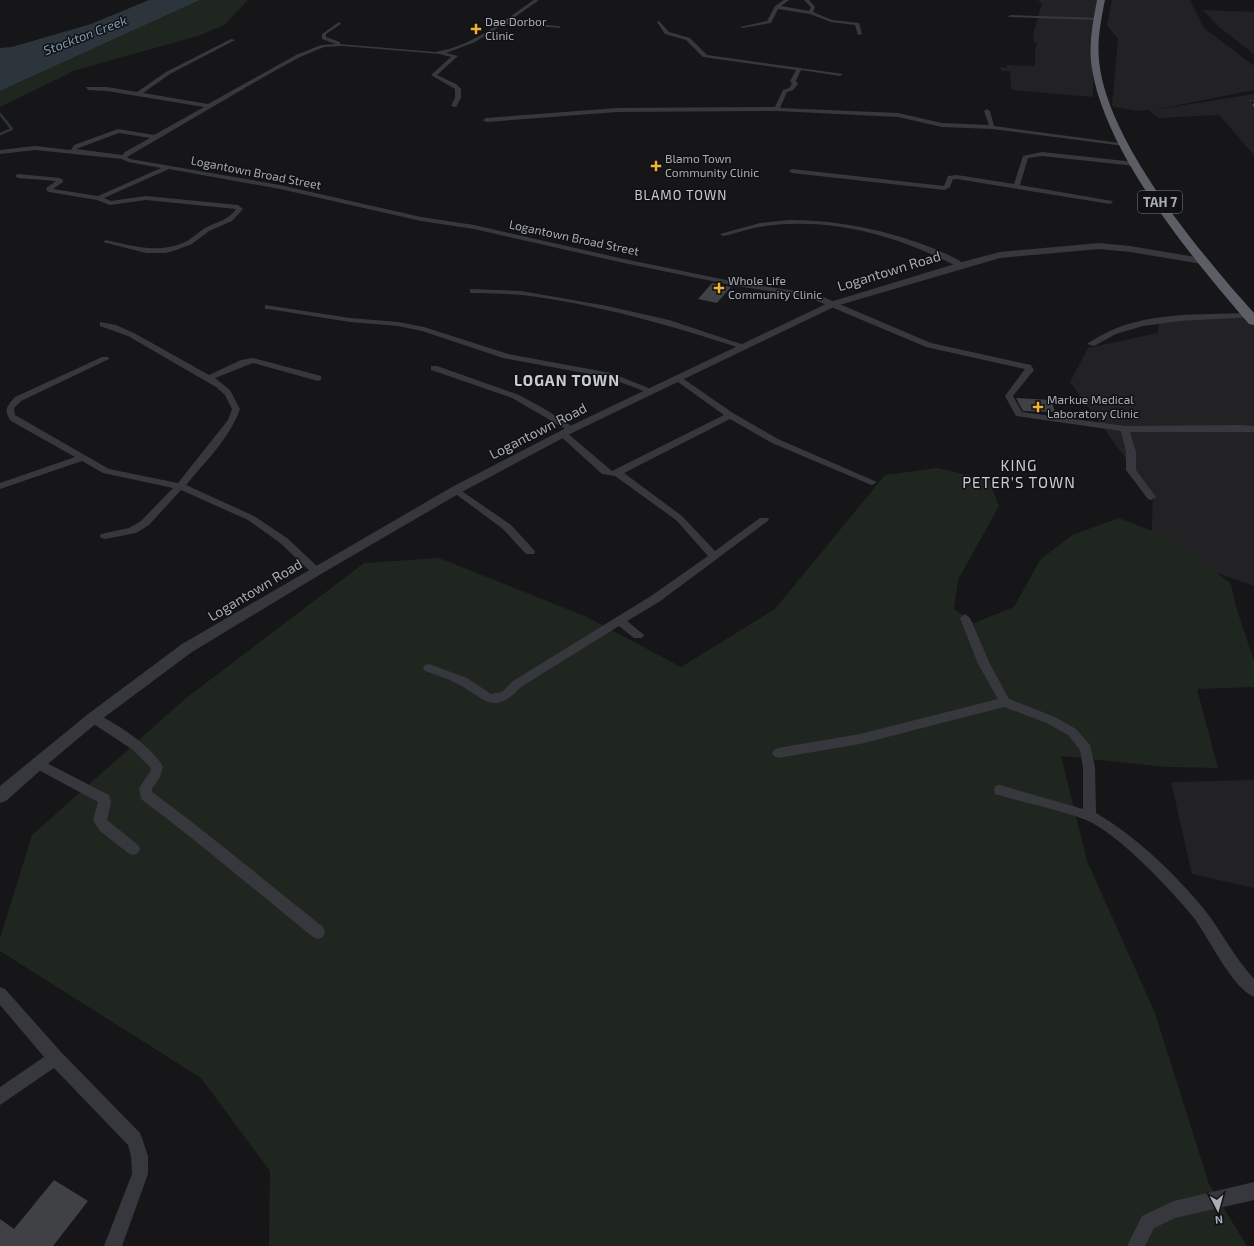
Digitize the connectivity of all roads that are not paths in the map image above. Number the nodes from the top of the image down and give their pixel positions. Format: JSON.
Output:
{"nodes":[{"id":1,"x":537,"y":0,"type":"edge"},
{"id":2,"x":787,"y":0,"type":"edge"},
{"id":3,"x":806,"y":0,"type":"edge"},
{"id":4,"x":1101,"y":0,"type":"edge"},
{"id":5,"x":777,"y":7,"type":"junction"},
{"id":6,"x":811,"y":13,"type":"junction"},
{"id":7,"x":1010,"y":16,"type":"dead end"},
{"id":8,"x":1098,"y":20,"type":"junction"},
{"id":9,"x":339,"y":22,"type":"dead end"},
{"id":10,"x":659,"y":22,"type":"dead end"},
{"id":11,"x":504,"y":23,"type":"junction"},
{"id":12,"x":559,"y":27,"type":"dead end"},
{"id":13,"x":742,"y":27,"type":"dead end"},
{"id":14,"x":860,"y":34,"type":"dead end"},
{"id":15,"x":233,"y":40,"type":"dead end"},
{"id":16,"x":343,"y":45,"type":"junction"},
{"id":17,"x":442,"y":54,"type":"junction"},
{"id":18,"x":799,"y":68,"type":"junction"},
{"id":19,"x":840,"y":74,"type":"dead end"},
{"id":20,"x":88,"y":88,"type":"dead end"},
{"id":21,"x":138,"y":94,"type":"junction"},
{"id":22,"x":209,"y":106,"type":"junction"},
{"id":23,"x":454,"y":106,"type":"dead end"},
{"id":24,"x":777,"y":109,"type":"junction"},
{"id":25,"x":987,"y":111,"type":"dead end"},
{"id":26,"x":486,"y":120,"type":"dead end"},
{"id":27,"x":992,"y":127,"type":"junction"},
{"id":28,"x":154,"y":137,"type":"junction"},
{"id":29,"x":1124,"y":144,"type":"junction"},
{"id":30,"x":75,"y":151,"type":"junction"},
{"id":31,"x":0,"y":152,"type":"edge"},
{"id":32,"x":124,"y":157,"type":"junction"},
{"id":33,"x":1135,"y":164,"type":"junction"},
{"id":34,"x":168,"y":167,"type":"junction"},
{"id":35,"x":792,"y":171,"type":"dead end"},
{"id":36,"x":18,"y":176,"type":"dead end"},
{"id":37,"x":1016,"y":188,"type":"junction"},
{"id":38,"x":99,"y":198,"type":"junction"},
{"id":39,"x":1110,"y":202,"type":"dead end"},
{"id":40,"x":723,"y":234,"type":"dead end"},
{"id":41,"x":106,"y":242,"type":"dead end"},
{"id":42,"x":1202,"y":261,"type":"junction"},
{"id":43,"x":961,"y":265,"type":"junction"},
{"id":44,"x":473,"y":291,"type":"dead end"},
{"id":45,"x":833,"y":304,"type":"junction"},
{"id":46,"x":268,"y":307,"type":"dead end"},
{"id":47,"x":1251,"y":318,"type":"edge"},
{"id":48,"x":103,"y":324,"type":"dead end"},
{"id":49,"x":1092,"y":344,"type":"dead end"},
{"id":50,"x":743,"y":346,"type":"junction"},
{"id":51,"x":105,"y":359,"type":"dead end"},
{"id":52,"x":434,"y":368,"type":"dead end"},
{"id":53,"x":209,"y":378,"type":"junction"},
{"id":54,"x":318,"y":378,"type":"dead end"},
{"id":55,"x":678,"y":378,"type":"junction"},
{"id":56,"x":652,"y":391,"type":"junction"},
{"id":57,"x":730,"y":415,"type":"junction"},
{"id":58,"x":1125,"y":429,"type":"junction"},
{"id":59,"x":1254,"y":429,"type":"edge"},
{"id":60,"x":568,"y":431,"type":"junction"},
{"id":61,"x":82,"y":458,"type":"junction"},
{"id":62,"x":617,"y":473,"type":"junction"},
{"id":63,"x":872,"y":482,"type":"dead end"},
{"id":64,"x":0,"y":486,"type":"edge"},
{"id":65,"x":180,"y":486,"type":"junction"},
{"id":66,"x":456,"y":490,"type":"junction"},
{"id":67,"x":1151,"y":497,"type":"dead end"},
{"id":68,"x":764,"y":520,"type":"dead end"},
{"id":69,"x":105,"y":536,"type":"dead end"},
{"id":70,"x":530,"y":552,"type":"dead end"},
{"id":71,"x":714,"y":556,"type":"junction"},
{"id":72,"x":316,"y":571,"type":"junction"},
{"id":73,"x":965,"y":618,"type":"dead end"},
{"id":74,"x":620,"y":622,"type":"junction"},
{"id":75,"x":638,"y":635,"type":"dead end"},
{"id":76,"x":430,"y":668,"type":"dead end"},
{"id":77,"x":1005,"y":702,"type":"junction"},
{"id":78,"x":93,"y":718,"type":"junction"},
{"id":79,"x":778,"y":752,"type":"dead end"},
{"id":80,"x":37,"y":763,"type":"junction"},
{"id":81,"x":1000,"y":790,"type":"dead end"},
{"id":82,"x":0,"y":796,"type":"edge"},
{"id":83,"x":1090,"y":816,"type":"junction"},
{"id":84,"x":133,"y":849,"type":"dead end"},
{"id":85,"x":318,"y":932,"type":"dead end"},
{"id":86,"x":1254,"y":990,"type":"edge"},
{"id":87,"x":0,"y":994,"type":"edge"},
{"id":88,"x":55,"y":1058,"type":"junction"},
{"id":89,"x":0,"y":1097,"type":"edge"},
{"id":90,"x":1254,"y":1191,"type":"edge"},
{"id":91,"x":113,"y":1246,"type":"edge"},
{"id":92,"x":1136,"y":1246,"type":"edge"}],
"edges":[{"from":1,"to":11,"type":"street"},
{"from":2,"to":5,"type":"street"},
{"from":3,"to":6,"type":"street"},
{"from":4,"to":8,"type":"highway","number":"TAH 7"},
{"from":5,"to":6,"type":"street"},
{"from":5,"to":13,"type":"street"},
{"from":6,"to":14,"type":"street"},
{"from":7,"to":8,"type":"street"},
{"from":8,"to":29,"type":"highway","number":"TAH 7"},
{"from":9,"to":16,"type":"street"},
{"from":10,"to":18,"type":"street"},
{"from":11,"to":12,"type":"street"},
{"from":11,"to":17,"type":"street"},
{"from":15,"to":21,"type":"street"},
{"from":16,"to":17,"type":"street"},
{"from":16,"to":22,"type":"street"},
{"from":17,"to":23,"type":"street"},
{"from":18,"to":19,"type":"street"},
{"from":18,"to":24,"type":"street"},
{"from":20,"to":21,"type":"street"},
{"from":21,"to":22,"type":"street"},
{"from":22,"to":28,"type":"street"},
{"from":24,"to":26,"type":"street"},
{"from":24,"to":27,"type":"street"},
{"from":25,"to":27,"type":"street"},
{"from":27,"to":29,"type":"street"},
{"from":28,"to":30,"type":"street"},
{"from":28,"to":32,"type":"street"},
{"from":29,"to":33,"type":"highway","number":"TAH 7"},
{"from":30,"to":31,"type":"street","name":"Logantown Broad Street"},
{"from":30,"to":32,"type":"street","name":"Logantown Broad Street"},
{"from":32,"to":34,"type":"street","name":"Logantown Broad Street"},
{"from":33,"to":37,"type":"street"},
{"from":33,"to":42,"type":"highway","number":"TAH 7"},
{"from":34,"to":38,"type":"street"},
{"from":34,"to":45,"type":"street","name":"Logantown Broad Street"},
{"from":35,"to":37,"type":"street"},
{"from":36,"to":38,"type":"street"},
{"from":37,"to":39,"type":"street"},
{"from":38,"to":41,"type":"street"},
{"from":40,"to":43,"type":"street"},
{"from":42,"to":43,"type":"street","name":"Logantown Road"},
{"from":42,"to":47,"type":"highway","number":"TAH 7"},
{"from":43,"to":45,"type":"street","name":"Logantown Road"},
{"from":44,"to":50,"type":"street"},
{"from":45,"to":50,"type":"street","name":"Logantown Road"},
{"from":45,"to":58,"type":"street","name":"Logantown Broad Street"},
{"from":46,"to":56,"type":"street"},
{"from":47,"to":49,"type":"street"},
{"from":48,"to":53,"type":"street"},
{"from":50,"to":55,"type":"street","name":"Logantown Road"},
{"from":51,"to":61,"type":"street"},
{"from":52,"to":60,"type":"street"},
{"from":53,"to":54,"type":"street"},
{"from":53,"to":65,"type":"street"},
{"from":55,"to":56,"type":"street","name":"Logantown Road"},
{"from":55,"to":57,"type":"street"},
{"from":56,"to":60,"type":"street","name":"Logantown Road"},
{"from":57,"to":62,"type":"street"},
{"from":57,"to":63,"type":"street"},
{"from":58,"to":59,"type":"street"},
{"from":58,"to":67,"type":"street"},
{"from":60,"to":62,"type":"street"},
{"from":60,"to":66,"type":"street","name":"Logantown Road"},
{"from":61,"to":64,"type":"street"},
{"from":61,"to":65,"type":"street"},
{"from":62,"to":71,"type":"street"},
{"from":65,"to":69,"type":"street"},
{"from":65,"to":72,"type":"street"},
{"from":66,"to":70,"type":"street"},
{"from":66,"to":72,"type":"street","name":"Logantown Road"},
{"from":68,"to":71,"type":"street"},
{"from":71,"to":74,"type":"street"},
{"from":72,"to":78,"type":"street","name":"Logantown Road"},
{"from":73,"to":77,"type":"street"},
{"from":74,"to":75,"type":"street"},
{"from":74,"to":76,"type":"street"},
{"from":77,"to":79,"type":"street"},
{"from":77,"to":83,"type":"street"},
{"from":78,"to":80,"type":"street","name":"Logantown Road"},
{"from":78,"to":85,"type":"street"},
{"from":80,"to":82,"type":"street","name":"Logantown Road"},
{"from":80,"to":84,"type":"street"},
{"from":81,"to":83,"type":"street"},
{"from":83,"to":86,"type":"street"},
{"from":87,"to":88,"type":"street"},
{"from":88,"to":89,"type":"street"},
{"from":88,"to":91,"type":"street"},
{"from":90,"to":92,"type":"street"}]}
